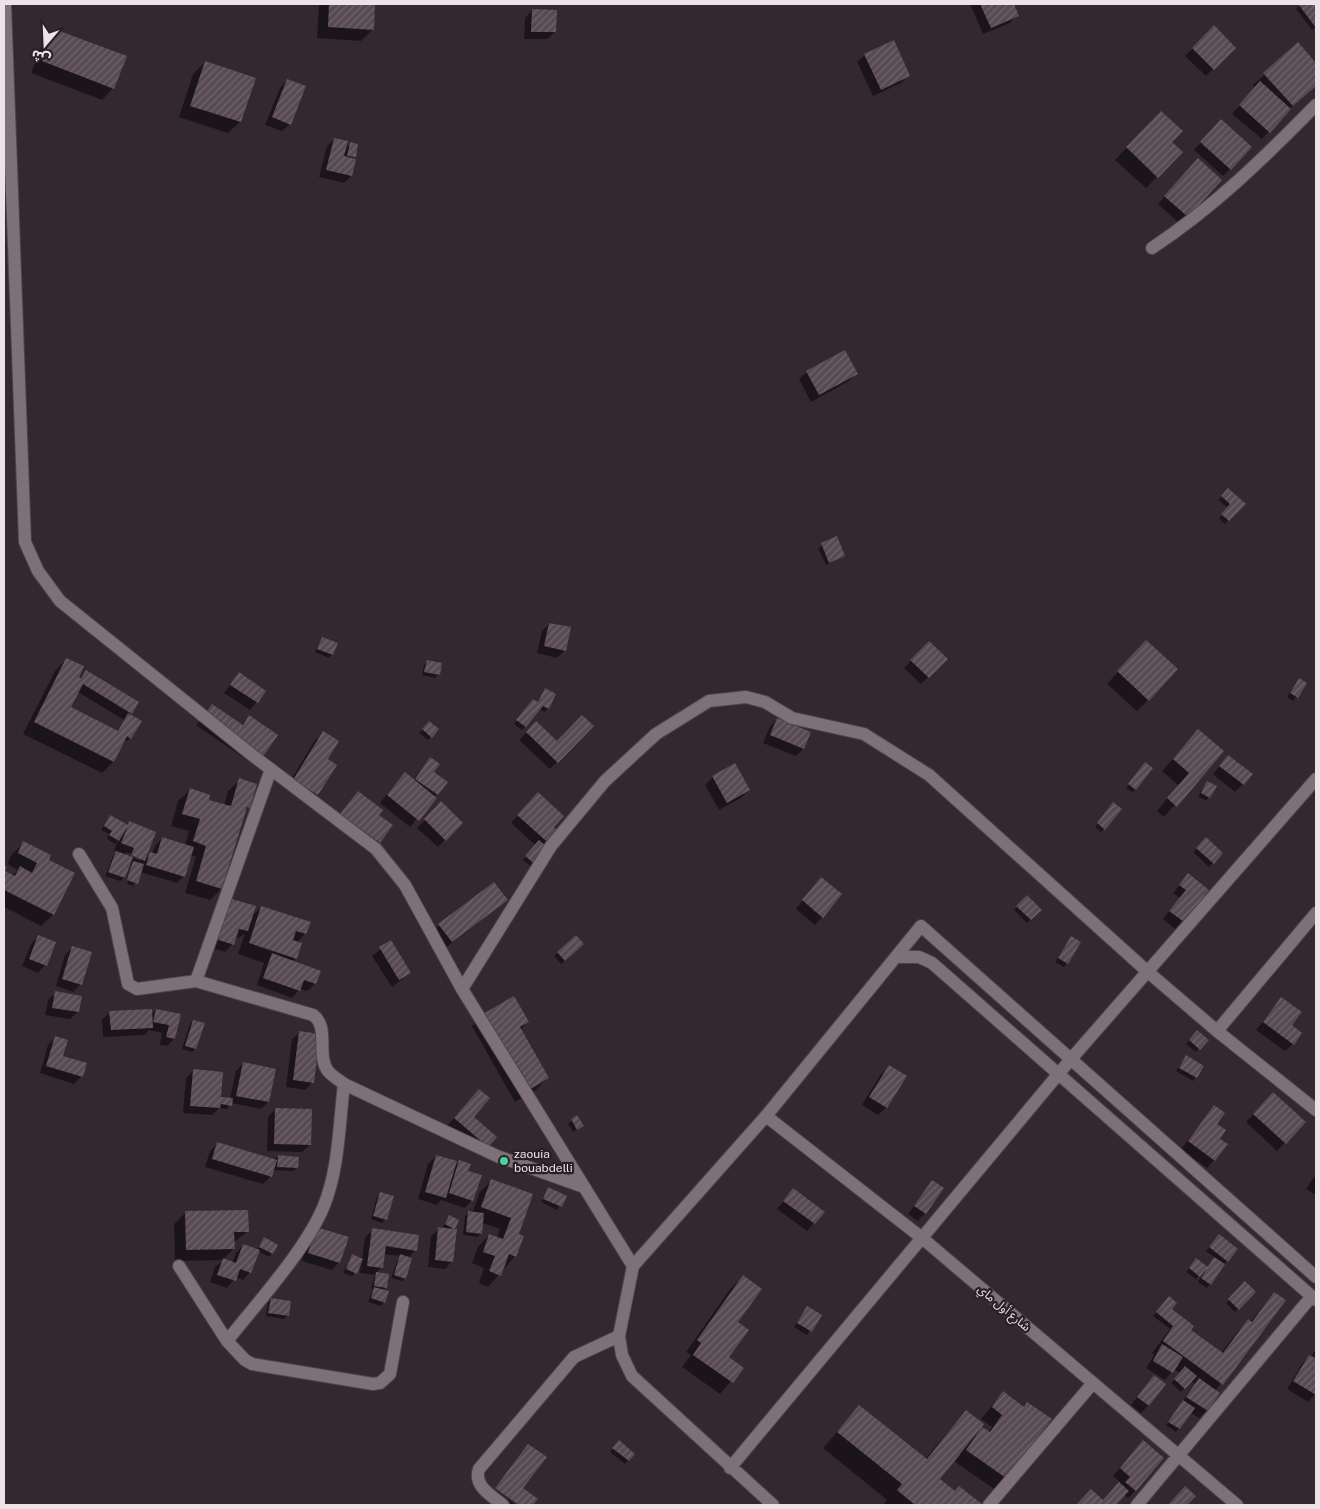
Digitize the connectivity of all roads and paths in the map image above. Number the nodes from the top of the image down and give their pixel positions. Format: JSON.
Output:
{"nodes":[{"id":1,"x":5,"y":4,"type":"edge"},
{"id":2,"x":1316,"y":105,"type":"edge"},
{"id":3,"x":1152,"y":248,"type":"dead end"},
{"id":4,"x":271,"y":769,"type":"junction"},
{"id":5,"x":1316,"y":779,"type":"edge"},
{"id":6,"x":79,"y":854,"type":"dead end"},
{"id":7,"x":1316,"y":913,"type":"edge"},
{"id":8,"x":896,"y":957,"type":"junction"},
{"id":9,"x":1148,"y":972,"type":"junction"},
{"id":10,"x":196,"y":981,"type":"junction"},
{"id":11,"x":462,"y":989,"type":"junction"},
{"id":12,"x":1217,"y":1031,"type":"junction"},
{"id":13,"x":1071,"y":1059,"type":"junction"},
{"id":14,"x":1059,"y":1073,"type":"junction"},
{"id":15,"x":344,"y":1084,"type":"junction"},
{"id":16,"x":1316,"y":1110,"type":"edge"},
{"id":17,"x":766,"y":1116,"type":"junction"},
{"id":18,"x":584,"y":1187,"type":"junction"},
{"id":19,"x":922,"y":1238,"type":"junction"},
{"id":20,"x":179,"y":1266,"type":"dead end"},
{"id":21,"x":633,"y":1266,"type":"junction"},
{"id":22,"x":1316,"y":1277,"type":"edge"},
{"id":23,"x":1314,"y":1298,"type":"edge"},
{"id":24,"x":403,"y":1302,"type":"dead end"},
{"id":25,"x":619,"y":1336,"type":"junction"},
{"id":26,"x":227,"y":1341,"type":"junction"},
{"id":27,"x":1093,"y":1383,"type":"junction"},
{"id":28,"x":1180,"y":1456,"type":"junction"},
{"id":29,"x":730,"y":1468,"type":"junction"},
{"id":30,"x":503,"y":1505,"type":"edge"},
{"id":31,"x":773,"y":1505,"type":"edge"},
{"id":32,"x":989,"y":1505,"type":"edge"},
{"id":33,"x":1138,"y":1505,"type":"edge"},
{"id":34,"x":1237,"y":1505,"type":"edge"}],
"edges":[{"from":1,"to":4,"type":"street"},
{"from":2,"to":3,"type":"street"},
{"from":4,"to":10,"type":"street"},
{"from":4,"to":11,"type":"street"},
{"from":5,"to":9,"type":"street"},
{"from":6,"to":10,"type":"street"},
{"from":7,"to":12,"type":"street"},
{"from":8,"to":13,"type":"street"},
{"from":8,"to":14,"type":"street"},
{"from":8,"to":17,"type":"street"},
{"from":9,"to":11,"type":"street"},
{"from":9,"to":12,"type":"street"},
{"from":9,"to":13,"type":"street"},
{"from":10,"to":15,"type":"street"},
{"from":11,"to":18,"type":"street"},
{"from":12,"to":16,"type":"street"},
{"from":13,"to":14,"type":"street"},
{"from":13,"to":22,"type":"street"},
{"from":14,"to":19,"type":"street"},
{"from":14,"to":23,"type":"street"},
{"from":15,"to":18,"type":"street"},
{"from":15,"to":26,"type":"street"},
{"from":17,"to":19,"type":"street","name":"شارع أول ماي"},
{"from":17,"to":21,"type":"street"},
{"from":18,"to":21,"type":"street"},
{"from":19,"to":27,"type":"street","name":"شارع أول ماي"},
{"from":19,"to":29,"type":"street"},
{"from":20,"to":26,"type":"street"},
{"from":21,"to":25,"type":"street"},
{"from":23,"to":28,"type":"street"},
{"from":24,"to":26,"type":"street"},
{"from":25,"to":29,"type":"street"},
{"from":25,"to":30,"type":"street"},
{"from":27,"to":28,"type":"street","name":"شارع أول ماي"},
{"from":27,"to":32,"type":"street"},
{"from":28,"to":33,"type":"street"},
{"from":28,"to":34,"type":"street","name":"شارع أول ماي"},
{"from":29,"to":31,"type":"street"}]}
